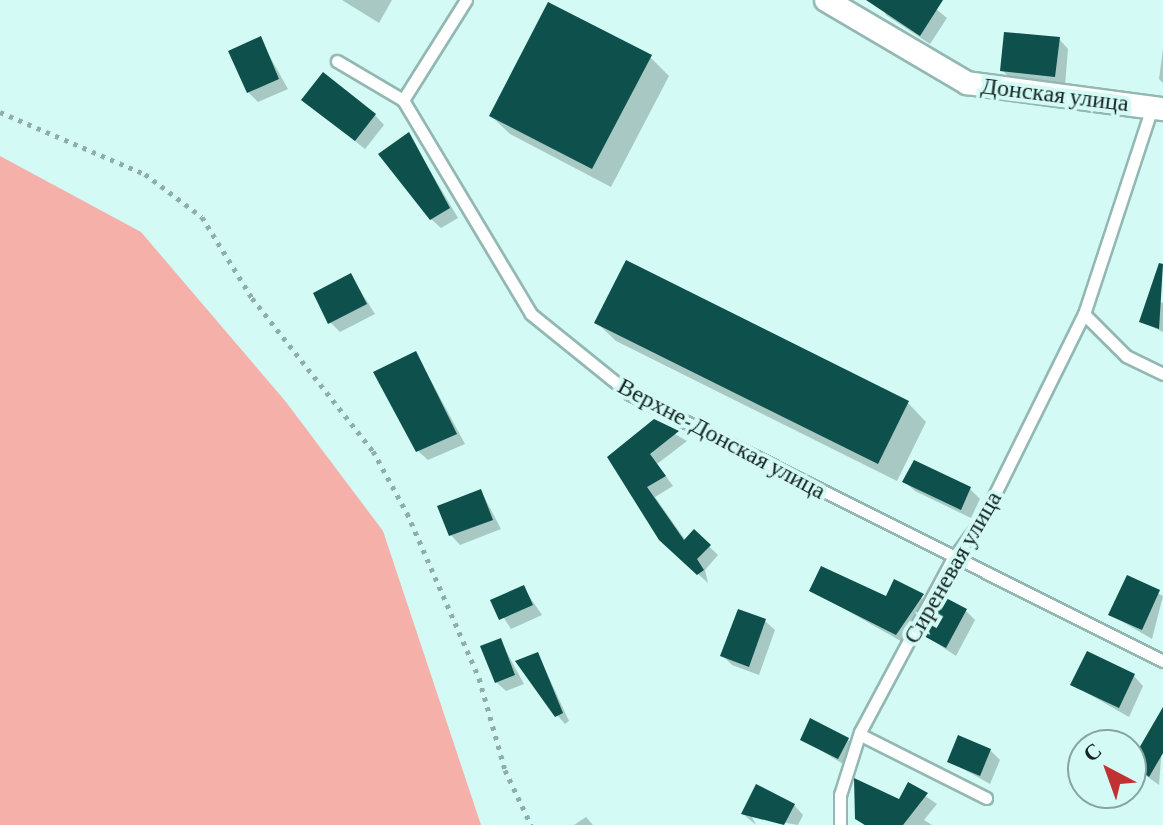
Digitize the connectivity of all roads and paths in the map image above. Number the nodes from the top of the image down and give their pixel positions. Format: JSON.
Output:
{"nodes":[{"id":1,"x":466,"y":0,"type":"edge"},
{"id":2,"x":826,"y":0,"type":"edge"},
{"id":3,"x":337,"y":61,"type":"dead end"},
{"id":4,"x":403,"y":100,"type":"junction"},
{"id":5,"x":1158,"y":108,"type":"edge"},
{"id":6,"x":0,"y":112,"type":"edge"},
{"id":7,"x":1084,"y":314,"type":"junction"},
{"id":8,"x":1163,"y":374,"type":"edge"},
{"id":9,"x":952,"y":560,"type":"junction"},
{"id":10,"x":1163,"y":661,"type":"edge"},
{"id":11,"x":861,"y":735,"type":"junction"},
{"id":12,"x":986,"y":798,"type":"dead end"},
{"id":13,"x":531,"y":825,"type":"edge"},
{"id":14,"x":840,"y":825,"type":"edge"}],
"edges":[{"from":1,"to":4,"type":"lane"},
{"from":2,"to":5,"type":"street","name":"Донская улица"},
{"from":3,"to":4,"type":"lane"},
{"from":4,"to":9,"type":"lane","name":"Верхне-Донская улица"},
{"from":5,"to":7,"type":"lane","name":"Сиреневая улица"},
{"from":6,"to":13,"type":"path"},
{"from":7,"to":8,"type":"lane"},
{"from":7,"to":9,"type":"lane","name":"Сиреневая улица"},
{"from":9,"to":10,"type":"lane","name":"Верхне-Донская улица"},
{"from":9,"to":11,"type":"lane","name":"Сиреневая улица"},
{"from":11,"to":12,"type":"lane"},
{"from":11,"to":14,"type":"lane","name":"Сиреневая улица"}]}
